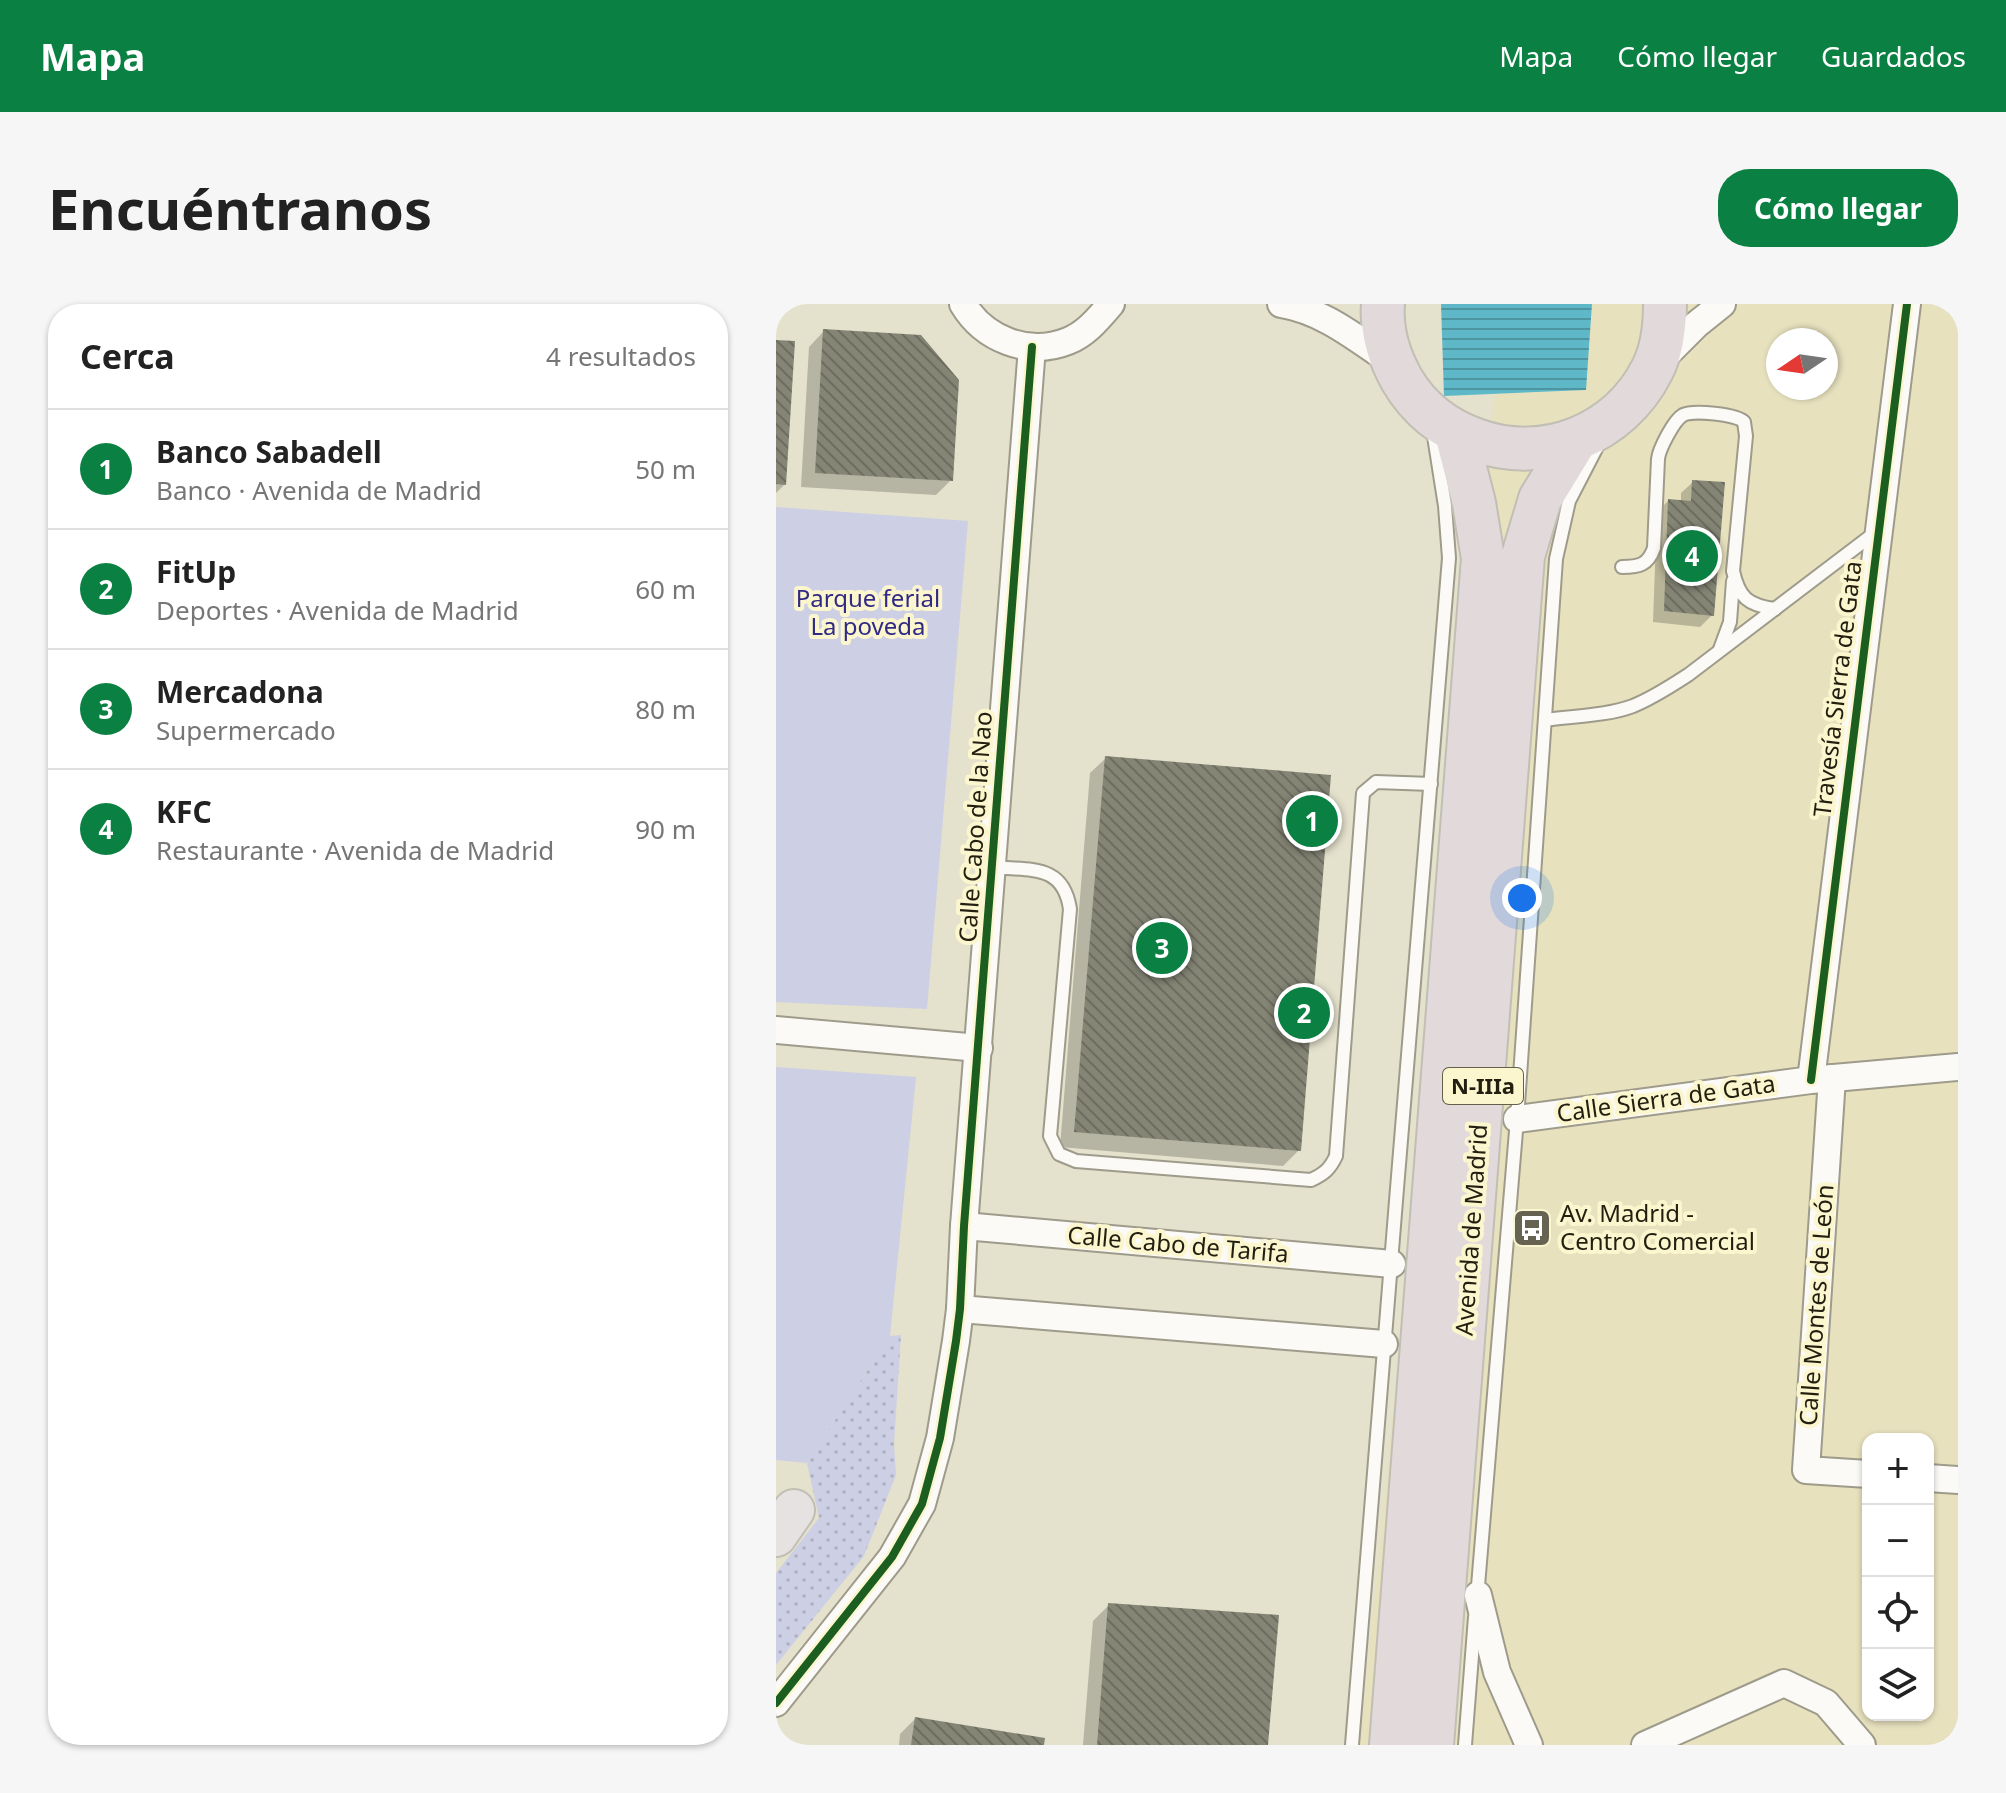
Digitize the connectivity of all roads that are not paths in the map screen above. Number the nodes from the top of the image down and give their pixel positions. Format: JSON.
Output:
{"nodes":[{"id":1,"x":963,"y":304,"type":"edge"},
{"id":2,"x":1111,"y":304,"type":"edge"},
{"id":3,"x":1281,"y":304,"type":"edge"},
{"id":4,"x":1383,"y":304,"type":"edge"},
{"id":5,"x":1665,"y":304,"type":"edge"},
{"id":6,"x":1722,"y":304,"type":"edge"},
{"id":7,"x":1907,"y":304,"type":"edge"},
{"id":8,"x":1032,"y":347,"type":"junction"},
{"id":9,"x":1393,"y":363,"type":"junction"},
{"id":10,"x":1653,"y":369,"type":"junction"},
{"id":11,"x":1443,"y":424,"type":"junction"},
{"id":12,"x":1593,"y":431,"type":"junction"},
{"id":13,"x":1878,"y":531,"type":"junction"},
{"id":14,"x":1622,"y":567,"type":"dead end"},
{"id":15,"x":1733,"y":571,"type":"junction"},
{"id":16,"x":1775,"y":609,"type":"junction"},
{"id":17,"x":1719,"y":652,"type":"junction"},
{"id":18,"x":1545,"y":720,"type":"junction"},
{"id":19,"x":1431,"y":784,"type":"junction"},
{"id":20,"x":992,"y":867,"type":"junction"},
{"id":21,"x":776,"y":1030,"type":"edge"},
{"id":22,"x":979,"y":1048,"type":"junction"},
{"id":23,"x":1958,"y":1067,"type":"edge"},
{"id":24,"x":1822,"y":1079,"type":"junction"},
{"id":25,"x":1517,"y":1119,"type":"junction"},
{"id":26,"x":964,"y":1226,"type":"junction"},
{"id":27,"x":1392,"y":1264,"type":"junction"},
{"id":28,"x":960,"y":1309,"type":"junction"},
{"id":29,"x":1384,"y":1344,"type":"junction"},
{"id":30,"x":1862,"y":1474,"type":"edge"},
{"id":31,"x":1934,"y":1478,"type":"edge"},
{"id":32,"x":1958,"y":1480,"type":"edge"},
{"id":33,"x":1478,"y":1595,"type":"junction"},
{"id":34,"x":776,"y":1703,"type":"edge"},
{"id":35,"x":1352,"y":1745,"type":"edge"},
{"id":36,"x":1391,"y":1745,"type":"edge"},
{"id":37,"x":1432,"y":1745,"type":"edge"},
{"id":38,"x":1465,"y":1745,"type":"edge"},
{"id":39,"x":1529,"y":1745,"type":"edge"},
{"id":40,"x":1645,"y":1745,"type":"edge"},
{"id":41,"x":1862,"y":1745,"type":"edge"}],
"edges":[{"from":1,"to":8,"type":"street"},
{"from":2,"to":8,"type":"street"},
{"from":3,"to":9,"type":"street"},
{"from":4,"to":9,"type":"highway","number":"N-IIIa"},
{"from":5,"to":10,"type":"highway","number":"N-IIIa"},
{"from":6,"to":10,"type":"street"},
{"from":7,"to":13,"type":"street","name":"Travesía Sierra de Gata"},
{"from":8,"to":20,"type":"street","name":"Calle Cabo de la Nao"},
{"from":9,"to":11,"type":"highway","number":"N-IIIa"},
{"from":10,"to":12,"type":"highway","number":"N-IIIa"},
{"from":11,"to":12,"type":"highway"},
{"from":11,"to":19,"type":"lane"},
{"from":11,"to":36,"type":"highway","name":"Avenida de Madrid","number":"N-IIIa"},
{"from":12,"to":18,"type":"lane"},
{"from":12,"to":37,"type":"highway","name":"Avenida de Madrid","number":"N-IIIa"},
{"from":13,"to":16,"type":"lane"},
{"from":13,"to":24,"type":"street","name":"Travesía Sierra de Gata"},
{"from":14,"to":15,"type":"lane"},
{"from":15,"to":16,"type":"lane"},
{"from":15,"to":17,"type":"lane"},
{"from":16,"to":17,"type":"lane"},
{"from":17,"to":18,"type":"lane"},
{"from":18,"to":25,"type":"lane"},
{"from":19,"to":20,"type":"lane"},
{"from":19,"to":27,"type":"lane"},
{"from":20,"to":22,"type":"street","name":"Calle Cabo de la Nao"},
{"from":21,"to":22,"type":"street"},
{"from":22,"to":26,"type":"street","name":"Calle Cabo de la Nao"},
{"from":23,"to":24,"type":"street","name":"Calle Sierra de Gata"},
{"from":24,"to":25,"type":"street","name":"Calle Sierra de Gata"},
{"from":24,"to":30,"type":"street","name":"Calle Montes de León"},
{"from":25,"to":33,"type":"lane"},
{"from":26,"to":27,"type":"street","name":"Calle Cabo de Tarifa"},
{"from":26,"to":28,"type":"street","name":"Calle Cabo de la Nao"},
{"from":27,"to":29,"type":"lane"},
{"from":28,"to":29,"type":"street"},
{"from":28,"to":34,"type":"street","name":"Calle Cabo de la Nao"},
{"from":29,"to":35,"type":"lane"},
{"from":31,"to":32,"type":"street"},
{"from":33,"to":38,"type":"lane"},
{"from":33,"to":39,"type":"street"},
{"from":40,"to":41,"type":"street"}]}
